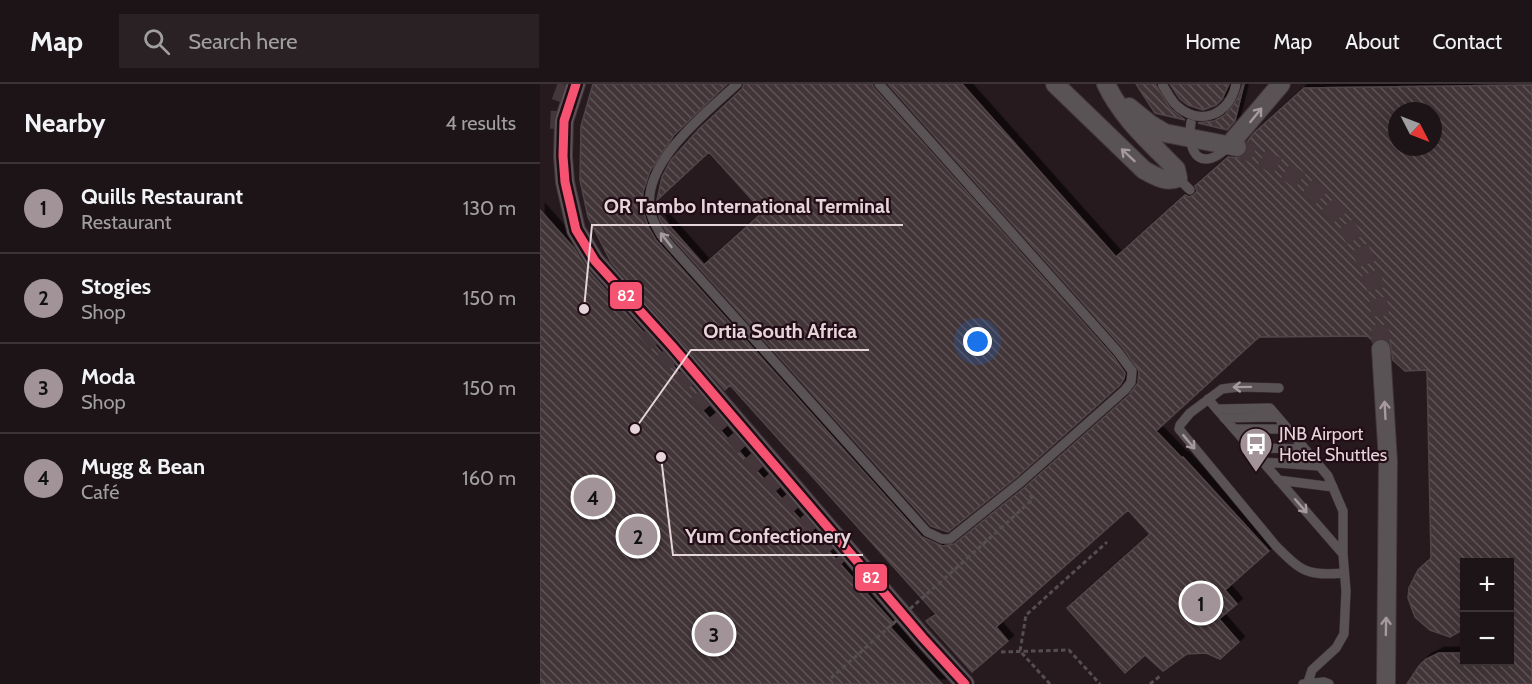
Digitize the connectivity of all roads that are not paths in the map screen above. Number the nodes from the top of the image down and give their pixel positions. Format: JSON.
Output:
{"nodes":[{"id":1,"x":576,"y":84,"type":"edge"},
{"id":2,"x":737,"y":84,"type":"edge"},
{"id":3,"x":879,"y":84,"type":"edge"},
{"id":4,"x":1055,"y":84,"type":"edge"},
{"id":5,"x":1108,"y":84,"type":"edge"},
{"id":6,"x":1162,"y":84,"type":"edge"},
{"id":7,"x":1236,"y":84,"type":"edge"},
{"id":8,"x":1281,"y":84,"type":"edge"},
{"id":9,"x":1381,"y":349,"type":"tunnel mouth"},
{"id":10,"x":1279,"y":388,"type":"dead end"},
{"id":11,"x":1208,"y":399,"type":"junction"},
{"id":12,"x":1217,"y":409,"type":"junction"},
{"id":13,"x":1278,"y":417,"type":"junction"},
{"id":14,"x":1224,"y":418,"type":"junction"},
{"id":15,"x":1234,"y":429,"type":"junction"},
{"id":16,"x":1288,"y":429,"type":"junction"},
{"id":17,"x":1251,"y":448,"type":"junction"},
{"id":18,"x":1305,"y":449,"type":"junction"},
{"id":19,"x":1262,"y":462,"type":"junction"},
{"id":20,"x":1319,"y":466,"type":"junction"},
{"id":21,"x":1278,"y":480,"type":"junction"},
{"id":22,"x":1333,"y":487,"type":"junction"},
{"id":23,"x":1342,"y":554,"type":"junction"},
{"id":24,"x":1344,"y":573,"type":"junction"},
{"id":25,"x":1306,"y":683,"type":"edge"},
{"id":26,"x":965,"y":684,"type":"edge"},
{"id":27,"x":1329,"y":684,"type":"edge"},
{"id":28,"x":1386,"y":684,"type":"edge"}],
"edges":[{"from":1,"to":26,"type":"street"},
{"from":3,"to":2,"type":"lane","one_way":true},
{"from":5,"to":4,"type":"street","one_way":true},
{"from":5,"to":8,"type":"street","one_way":true},
{"from":6,"to":7,"type":"lane","bridge":true},
{"from":28,"to":9,"type":"street","one_way":true},
{"from":10,"to":11,"type":"lane","one_way":true},
{"from":11,"to":12,"type":"lane"},
{"from":11,"to":24,"type":"lane","one_way":true},
{"from":12,"to":13,"type":"lane"},
{"from":12,"to":14,"type":"lane"},
{"from":13,"to":14,"type":"lane"},
{"from":13,"to":16,"type":"lane"},
{"from":14,"to":15,"type":"lane"},
{"from":15,"to":16,"type":"lane"},
{"from":15,"to":17,"type":"lane"},
{"from":16,"to":18,"type":"lane"},
{"from":17,"to":18,"type":"lane"},
{"from":17,"to":19,"type":"lane"},
{"from":18,"to":20,"type":"lane"},
{"from":19,"to":20,"type":"lane"},
{"from":19,"to":21,"type":"lane"},
{"from":20,"to":22,"type":"lane"},
{"from":21,"to":22,"type":"lane"},
{"from":21,"to":23,"type":"lane","one_way":true},
{"from":22,"to":23,"type":"lane"},
{"from":23,"to":24,"type":"lane"},
{"from":24,"to":25,"type":"lane"},
{"from":25,"to":27,"type":"lane"}]}
